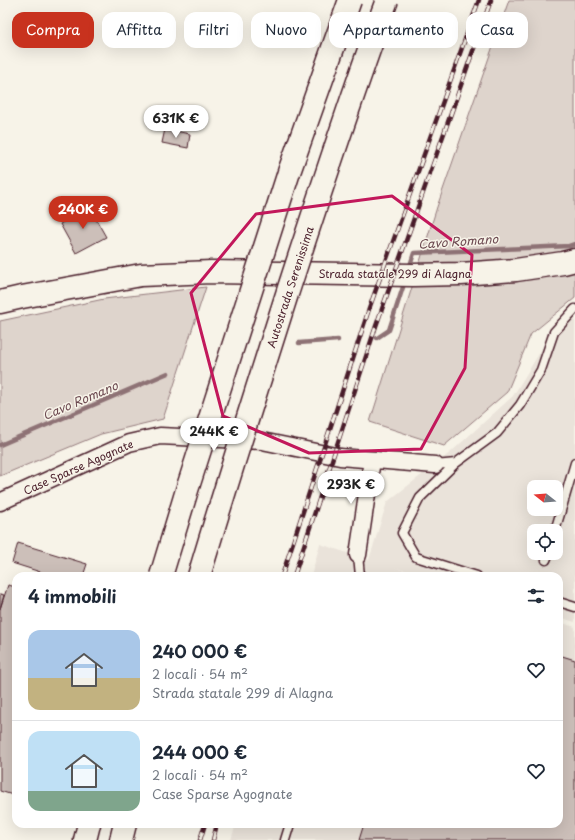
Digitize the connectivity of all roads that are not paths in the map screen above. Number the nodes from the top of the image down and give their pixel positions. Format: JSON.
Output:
{"nodes":[{"id":1,"x":350,"y":0,"type":"edge"},
{"id":2,"x":387,"y":0,"type":"edge"},
{"id":3,"x":575,"y":260,"type":"edge"},
{"id":4,"x":0,"y":302,"type":"edge"},
{"id":5,"x":575,"y":309,"type":"edge"},
{"id":6,"x":372,"y":460,"type":"junction"},
{"id":7,"x":456,"y":463,"type":"junction"},
{"id":8,"x":575,"y":463,"type":"edge"},
{"id":9,"x":435,"y":465,"type":"joint"},
{"id":10,"x":0,"y":502,"type":"edge"},
{"id":11,"x":557,"y":524,"type":"edge"},
{"id":12,"x":358,"y":555,"type":"joint"},
{"id":13,"x":162,"y":572,"type":"edge"},
{"id":14,"x":200,"y":572,"type":"edge"},
{"id":15,"x":360,"y":572,"type":"edge"},
{"id":16,"x":464,"y":572,"type":"edge"},
{"id":17,"x":563,"y":603,"type":"edge"},
{"id":18,"x":575,"y":607,"type":"edge"},
{"id":19,"x":88,"y":828,"type":"edge"},
{"id":20,"x":124,"y":828,"type":"edge"},
{"id":21,"x":289,"y":828,"type":"edge"},
{"id":22,"x":85,"y":840,"type":"edge"},
{"id":23,"x":121,"y":840,"type":"edge"},
{"id":24,"x":285,"y":840,"type":"edge"}],
"edges":[{"from":1,"to":13,"type":"main road","bridge":true},
{"from":2,"to":14,"type":"main road","name":"Autostrada Serenissima","bridge":true},
{"from":3,"to":4,"type":"main road","name":"Strada statale 299 di Alagna"},
{"from":5,"to":7,"type":"lane"},
{"from":6,"to":9,"type":"street","name":"Case Sparse Agognate"},
{"from":6,"to":10,"type":"street","name":"Case Sparse Agognate"},
{"from":6,"to":12,"type":"street"},
{"from":7,"to":9,"type":"lane","name":"Case Sparse Agognate"},
{"from":7,"to":16,"type":"lane"},
{"from":8,"to":11,"type":"lane"},
{"from":12,"to":15,"type":"lane"},
{"from":17,"to":18,"type":"lane"},
{"from":19,"to":22,"type":"main road"},
{"from":20,"to":23,"type":"main road"},
{"from":21,"to":24,"type":"lane"}]}
